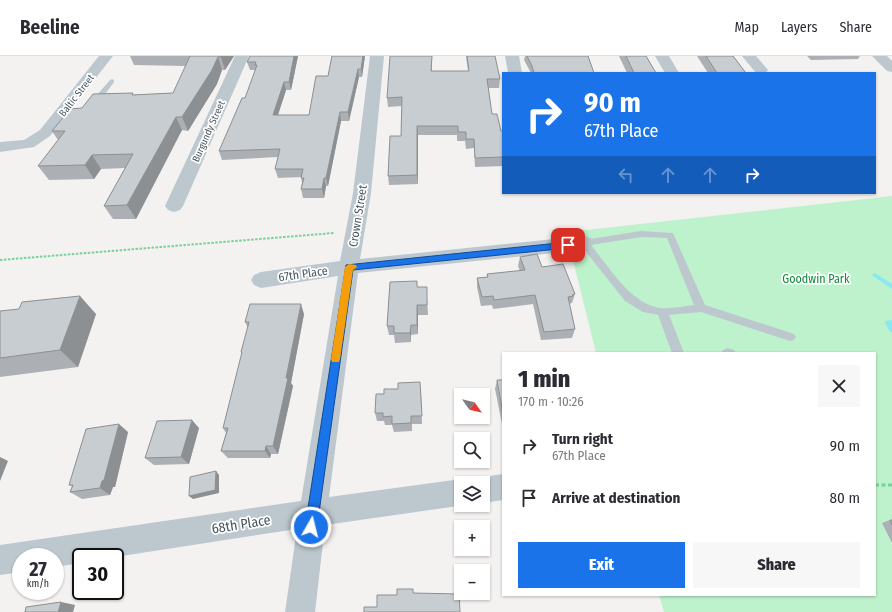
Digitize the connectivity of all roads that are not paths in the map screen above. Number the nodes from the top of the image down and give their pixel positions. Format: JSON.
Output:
{"nodes":[{"id":1,"x":106,"y":56,"type":"edge"},
{"id":2,"x":242,"y":56,"type":"edge"},
{"id":3,"x":377,"y":56,"type":"edge"},
{"id":4,"x":512,"y":56,"type":"edge"},
{"id":5,"x":662,"y":56,"type":"edge"},
{"id":6,"x":749,"y":56,"type":"edge"},
{"id":7,"x":879,"y":56,"type":"edge"},
{"id":8,"x":892,"y":68,"type":"edge"},
{"id":9,"x":761,"y":70,"type":"dead end"},
{"id":10,"x":515,"y":72,"type":"edge"},
{"id":11,"x":671,"y":72,"type":"edge"},
{"id":12,"x":112,"y":81,"type":"dead end"},
{"id":13,"x":88,"y":111,"type":"edge"},
{"id":14,"x":0,"y":147,"type":"edge"},
{"id":15,"x":174,"y":206,"type":"dead end"},
{"id":16,"x":584,"y":244,"type":"junction"},
{"id":17,"x":349,"y":267,"type":"junction"},
{"id":18,"x":261,"y":280,"type":"dead end"},
{"id":19,"x":701,"y":308,"type":"junction"},
{"id":20,"x":662,"y":312,"type":"junction"},
{"id":21,"x":790,"y":337,"type":"dead end"},
{"id":22,"x":678,"y":352,"type":"edge"},
{"id":23,"x":502,"y":487,"type":"edge"},
{"id":24,"x":490,"y":489,"type":"edge"},
{"id":25,"x":454,"y":494,"type":"edge"},
{"id":26,"x":313,"y":513,"type":"junction"},
{"id":27,"x":64,"y":551,"type":"edge"},
{"id":28,"x":12,"y":558,"type":"edge"},
{"id":29,"x":0,"y":560,"type":"edge"},
{"id":30,"x":300,"y":612,"type":"edge"}],
"edges":[{"from":1,"to":14,"type":"street","name":"Baltic Street"},
{"from":2,"to":15,"type":"street","name":"Burgundy Street"},
{"from":3,"to":17,"type":"street","name":"Crown Street"},
{"from":4,"to":10,"type":"street"},
{"from":5,"to":11,"type":"street"},
{"from":6,"to":9,"type":"street"},
{"from":7,"to":8,"type":"street"},
{"from":12,"to":13,"type":"lane"},
{"from":16,"to":17,"type":"street","name":"67th Place"},
{"from":16,"to":19,"type":"lane"},
{"from":16,"to":20,"type":"lane"},
{"from":17,"to":18,"type":"street","name":"67th Place"},
{"from":17,"to":26,"type":"street","name":"Crown Street"},
{"from":19,"to":20,"type":"lane"},
{"from":19,"to":21,"type":"lane"},
{"from":20,"to":22,"type":"lane"},
{"from":23,"to":24,"type":"street"},
{"from":25,"to":26,"type":"street","name":"68th Place"},
{"from":26,"to":27,"type":"street","name":"68th Place"},
{"from":26,"to":30,"type":"street","name":"Crown Street"},
{"from":28,"to":29,"type":"street","name":"68th Place"}]}
